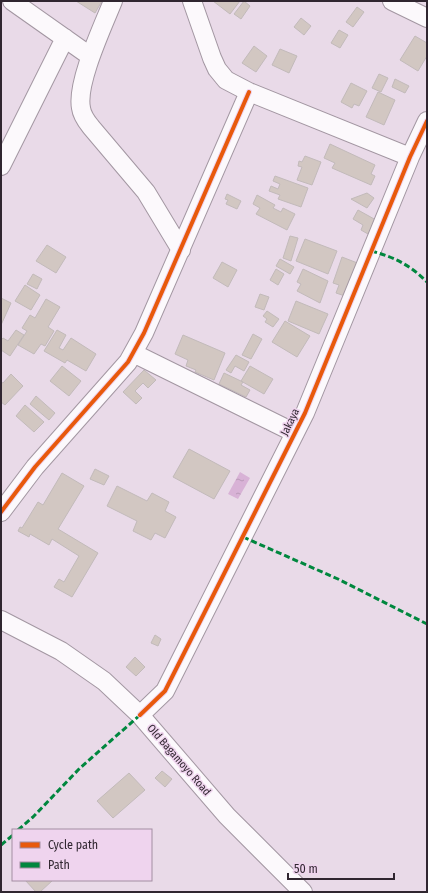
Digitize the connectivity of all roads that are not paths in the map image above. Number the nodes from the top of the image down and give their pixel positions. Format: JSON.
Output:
{"nodes":[{"id":1,"x":12,"y":1,"type":"edge"},
{"id":2,"x":113,"y":1,"type":"edge"},
{"id":3,"x":192,"y":1,"type":"edge"},
{"id":4,"x":392,"y":1,"type":"edge"},
{"id":5,"x":427,"y":18,"type":"edge"},
{"id":6,"x":65,"y":38,"type":"junction"},
{"id":7,"x":90,"y":56,"type":"junction"},
{"id":8,"x":249,"y":92,"type":"junction"},
{"id":9,"x":425,"y":130,"type":"edge"},
{"id":10,"x":410,"y":157,"type":"junction"},
{"id":11,"x":1,"y":166,"type":"edge"},
{"id":12,"x":181,"y":250,"type":"junction"},
{"id":13,"x":133,"y":353,"type":"junction"},
{"id":14,"x":295,"y":433,"type":"junction"},
{"id":15,"x":1,"y":512,"type":"edge"},
{"id":16,"x":1,"y":620,"type":"edge"},
{"id":17,"x":140,"y":715,"type":"junction"},
{"id":18,"x":303,"y":892,"type":"edge"}],
"edges":[{"from":1,"to":6,"type":"street"},
{"from":2,"to":7,"type":"street"},
{"from":3,"to":8,"type":"street"},
{"from":4,"to":5,"type":"street"},
{"from":6,"to":7,"type":"street"},
{"from":6,"to":11,"type":"street"},
{"from":7,"to":12,"type":"street"},
{"from":8,"to":10,"type":"street"},
{"from":8,"to":12,"type":"street"},
{"from":9,"to":10,"type":"street","name":"Jakaya"},
{"from":10,"to":14,"type":"street","name":"Jakaya"},
{"from":12,"to":13,"type":"street"},
{"from":13,"to":14,"type":"street"},
{"from":13,"to":15,"type":"street"},
{"from":14,"to":17,"type":"street","name":"Jakaya"},
{"from":16,"to":17,"type":"street","name":"Old Bagamoyo Road"},
{"from":17,"to":18,"type":"street","name":"Old Bagamoyo Road"}]}
